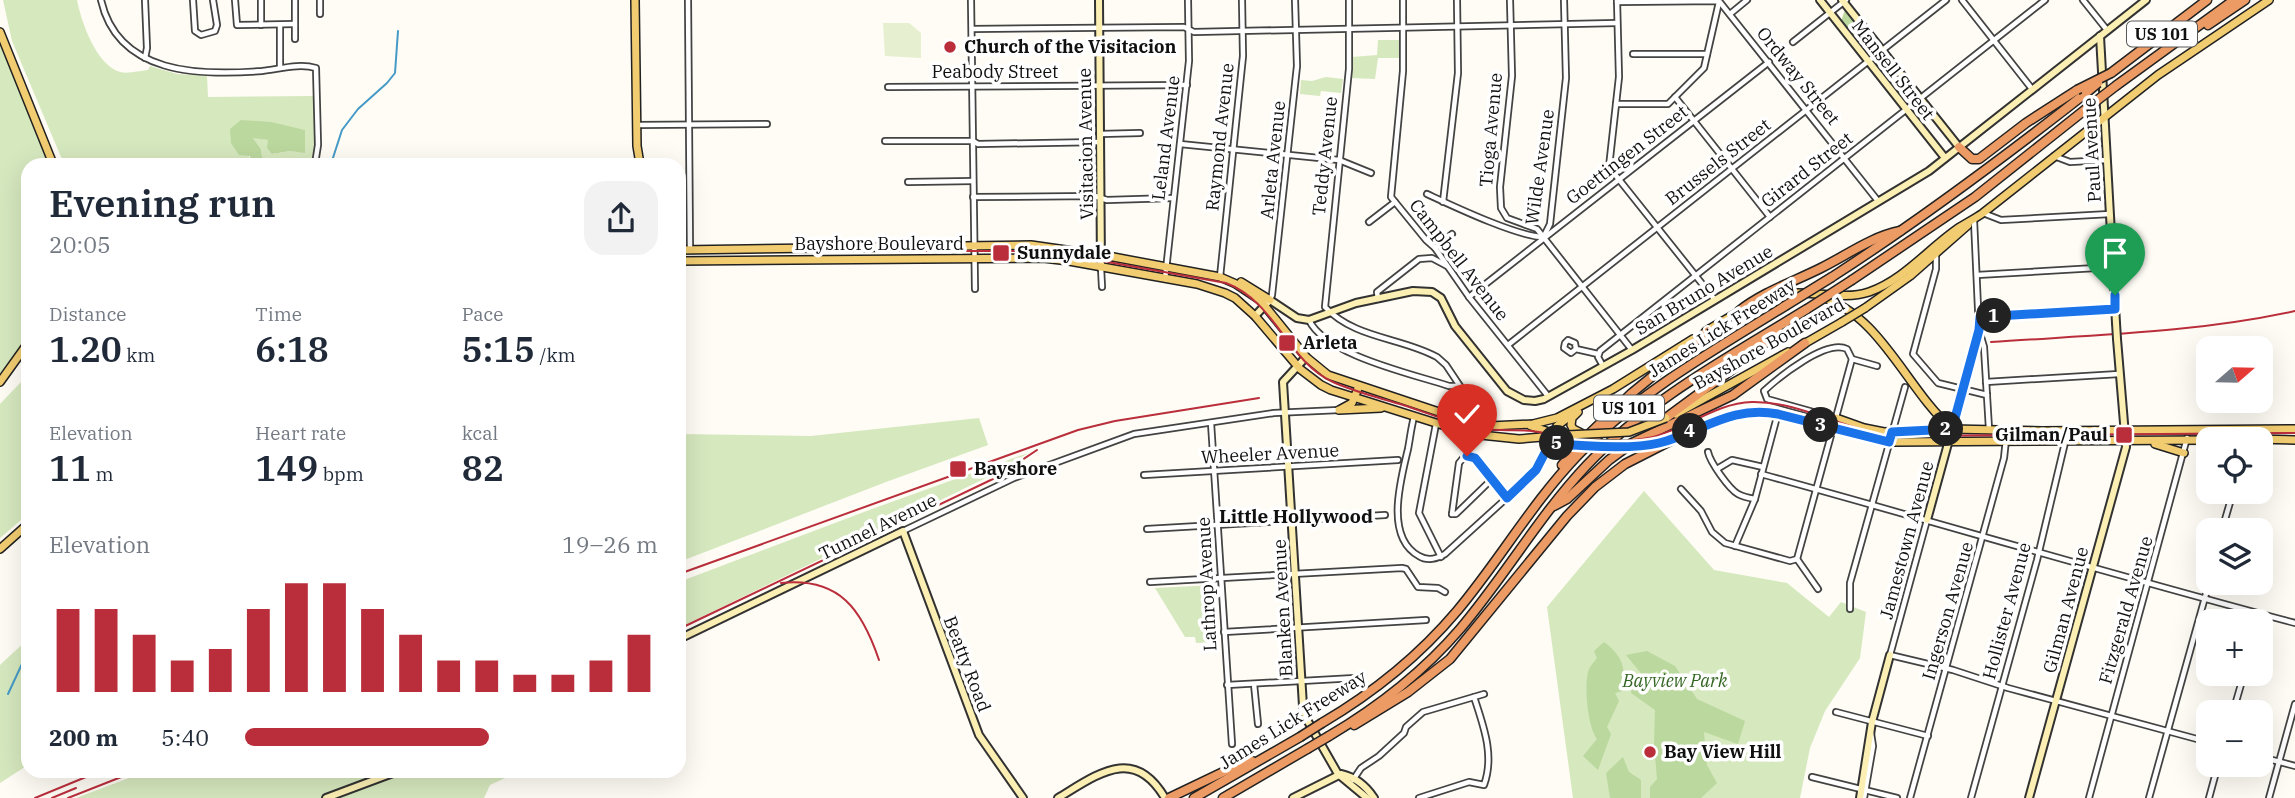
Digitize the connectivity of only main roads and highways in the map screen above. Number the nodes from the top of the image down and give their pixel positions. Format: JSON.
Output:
{"nodes":[{"id":1,"x":635,"y":0,"type":"edge"},
{"id":2,"x":2207,"y":0,"type":"edge"},
{"id":3,"x":2234,"y":0,"type":"edge"},
{"id":4,"x":2245,"y":0,"type":"edge"},
{"id":5,"x":2269,"y":0,"type":"edge"},
{"id":6,"x":0,"y":32,"type":"edge"},
{"id":7,"x":2184,"y":38,"type":"junction"},
{"id":8,"x":2082,"y":91,"type":"junction"},
{"id":9,"x":637,"y":146,"type":"junction"},
{"id":10,"x":1959,"y":147,"type":"road end"},
{"id":11,"x":51,"y":158,"type":"edge"},
{"id":12,"x":635,"y":158,"type":"edge"},
{"id":13,"x":639,"y":158,"type":"edge"},
{"id":14,"x":1973,"y":220,"type":"junction"},
{"id":15,"x":1902,"y":230,"type":"junction"},
{"id":16,"x":686,"y":250,"type":"edge"},
{"id":17,"x":686,"y":261,"type":"edge"},
{"id":18,"x":1798,"y":293,"type":"junction"},
{"id":19,"x":1804,"y":310,"type":"junction"},
{"id":20,"x":1739,"y":311,"type":"junction"},
{"id":21,"x":1709,"y":330,"type":"junction"},
{"id":22,"x":1805,"y":343,"type":"junction"},
{"id":23,"x":21,"y":352,"type":"edge"},
{"id":24,"x":16,"y":359,"type":"junction"},
{"id":25,"x":0,"y":373,"type":"edge"},
{"id":26,"x":0,"y":382,"type":"edge"},
{"id":27,"x":1359,"y":386,"type":"junction"},
{"id":28,"x":1613,"y":389,"type":"junction"},
{"id":29,"x":1355,"y":398,"type":"junction"},
{"id":30,"x":1385,"y":408,"type":"junction"},
{"id":31,"x":1577,"y":412,"type":"junction"},
{"id":32,"x":1666,"y":418,"type":"junction"},
{"id":33,"x":1836,"y":418,"type":"road end"},
{"id":34,"x":1520,"y":425,"type":"junction"},
{"id":35,"x":1952,"y":429,"type":"junction"},
{"id":36,"x":2295,"y":429,"type":"edge"},
{"id":37,"x":1574,"y":433,"type":"junction"},
{"id":38,"x":1678,"y":437,"type":"junction"},
{"id":39,"x":2273,"y":439,"type":"edge"},
{"id":40,"x":1553,"y":440,"type":"junction"},
{"id":41,"x":2295,"y":440,"type":"edge"},
{"id":42,"x":2144,"y":441,"type":"junction"},
{"id":43,"x":2196,"y":441,"type":"edge"},
{"id":44,"x":2184,"y":453,"type":"road end"},
{"id":45,"x":1539,"y":501,"type":"junction"},
{"id":46,"x":1552,"y":507,"type":"junction"},
{"id":47,"x":21,"y":530,"type":"edge"},
{"id":48,"x":0,"y":549,"type":"edge"},
{"id":49,"x":1329,"y":736,"type":"junction"},
{"id":50,"x":1265,"y":757,"type":"junction"},
{"id":51,"x":1169,"y":797,"type":"edge"},
{"id":52,"x":1194,"y":798,"type":"edge"},
{"id":53,"x":1223,"y":798,"type":"edge"}],
"edges":[{"from":1,"to":9,"type":"main road"},
{"from":2,"to":8,"type":"highway","number":"US 101","bridge":true},
{"from":3,"to":7,"type":"highway","name":"James Lick Freeway","number":"US 101"},
{"from":4,"to":7,"type":"highway"},
{"from":5,"to":14,"type":"main road","name":"Bayshore Boulevard"},
{"from":6,"to":11,"type":"main road"},
{"from":7,"to":19,"type":"highway","name":"James Lick Freeway","number":"US 101","bridge":true},
{"from":8,"to":10,"type":"highway"},
{"from":8,"to":15,"type":"highway","name":"James Lick Freeway","number":"US 101"},
{"from":9,"to":12,"type":"main road"},
{"from":9,"to":13,"type":"main road"},
{"from":14,"to":18,"type":"main road","name":"Bayshore Boulevard"},
{"from":14,"to":22,"type":"main road","name":"Bayshore Boulevard","bridge":true},
{"from":15,"to":20,"type":"highway"},
{"from":15,"to":45,"type":"highway","name":"James Lick Freeway","number":"US 101","bridge":true},
{"from":16,"to":27,"type":"main road","name":"Bayshore Boulevard"},
{"from":17,"to":29,"type":"main road","name":"Bayshore Boulevard"},
{"from":18,"to":20,"type":"main road","name":"Bayshore Boulevard"},
{"from":18,"to":35,"type":"main road"},
{"from":19,"to":32,"type":"highway"},
{"from":19,"to":46,"type":"highway","name":"James Lick Freeway","number":"US 101"},
{"from":20,"to":21,"type":"main road","name":"Bayshore Boulevard"},
{"from":21,"to":28,"type":"main road","name":"Bayshore Boulevard"},
{"from":21,"to":45,"type":"highway"},
{"from":22,"to":32,"type":"main road","name":"Bayshore Boulevard"},
{"from":22,"to":46,"type":"highway"},
{"from":23,"to":24,"type":"main road"},
{"from":24,"to":25,"type":"main road"},
{"from":24,"to":26,"type":"main road"},
{"from":27,"to":29,"type":"main road"},
{"from":27,"to":34,"type":"main road","name":"Bayshore Boulevard"},
{"from":28,"to":31,"type":"main road"},
{"from":28,"to":34,"type":"main road","name":"Bayshore Boulevard"},
{"from":29,"to":30,"type":"main road","name":"Bayshore Boulevard"},
{"from":29,"to":30,"type":"main road"},
{"from":30,"to":40,"type":"main road","name":"Bayshore Boulevard"},
{"from":31,"to":37,"type":"main road"},
{"from":31,"to":40,"type":"main road"},
{"from":32,"to":37,"type":"main road","name":"Bayshore Boulevard","bridge":true},
{"from":33,"to":35,"type":"main road"},
{"from":34,"to":40,"type":"main road"},
{"from":35,"to":36,"type":"main road"},
{"from":37,"to":40,"type":"main road","name":"Bayshore Boulevard"},
{"from":38,"to":40,"type":"main road","bridge":true},
{"from":38,"to":42,"type":"main road"},
{"from":38,"to":49,"type":"highway"},
{"from":39,"to":41,"type":"main road"},
{"from":42,"to":43,"type":"main road"},
{"from":42,"to":44,"type":"main road"},
{"from":45,"to":50,"type":"highway","name":"James Lick Freeway","number":"US 101","bridge":true},
{"from":46,"to":49,"type":"highway","name":"James Lick Freeway","number":"US 101"},
{"from":47,"to":48,"type":"main road"},
{"from":49,"to":53,"type":"highway","name":"James Lick Freeway","number":"US 101","bridge":true},
{"from":50,"to":51,"type":"highway"},
{"from":50,"to":52,"type":"highway","name":"James Lick Freeway","number":"US 101"}]}
